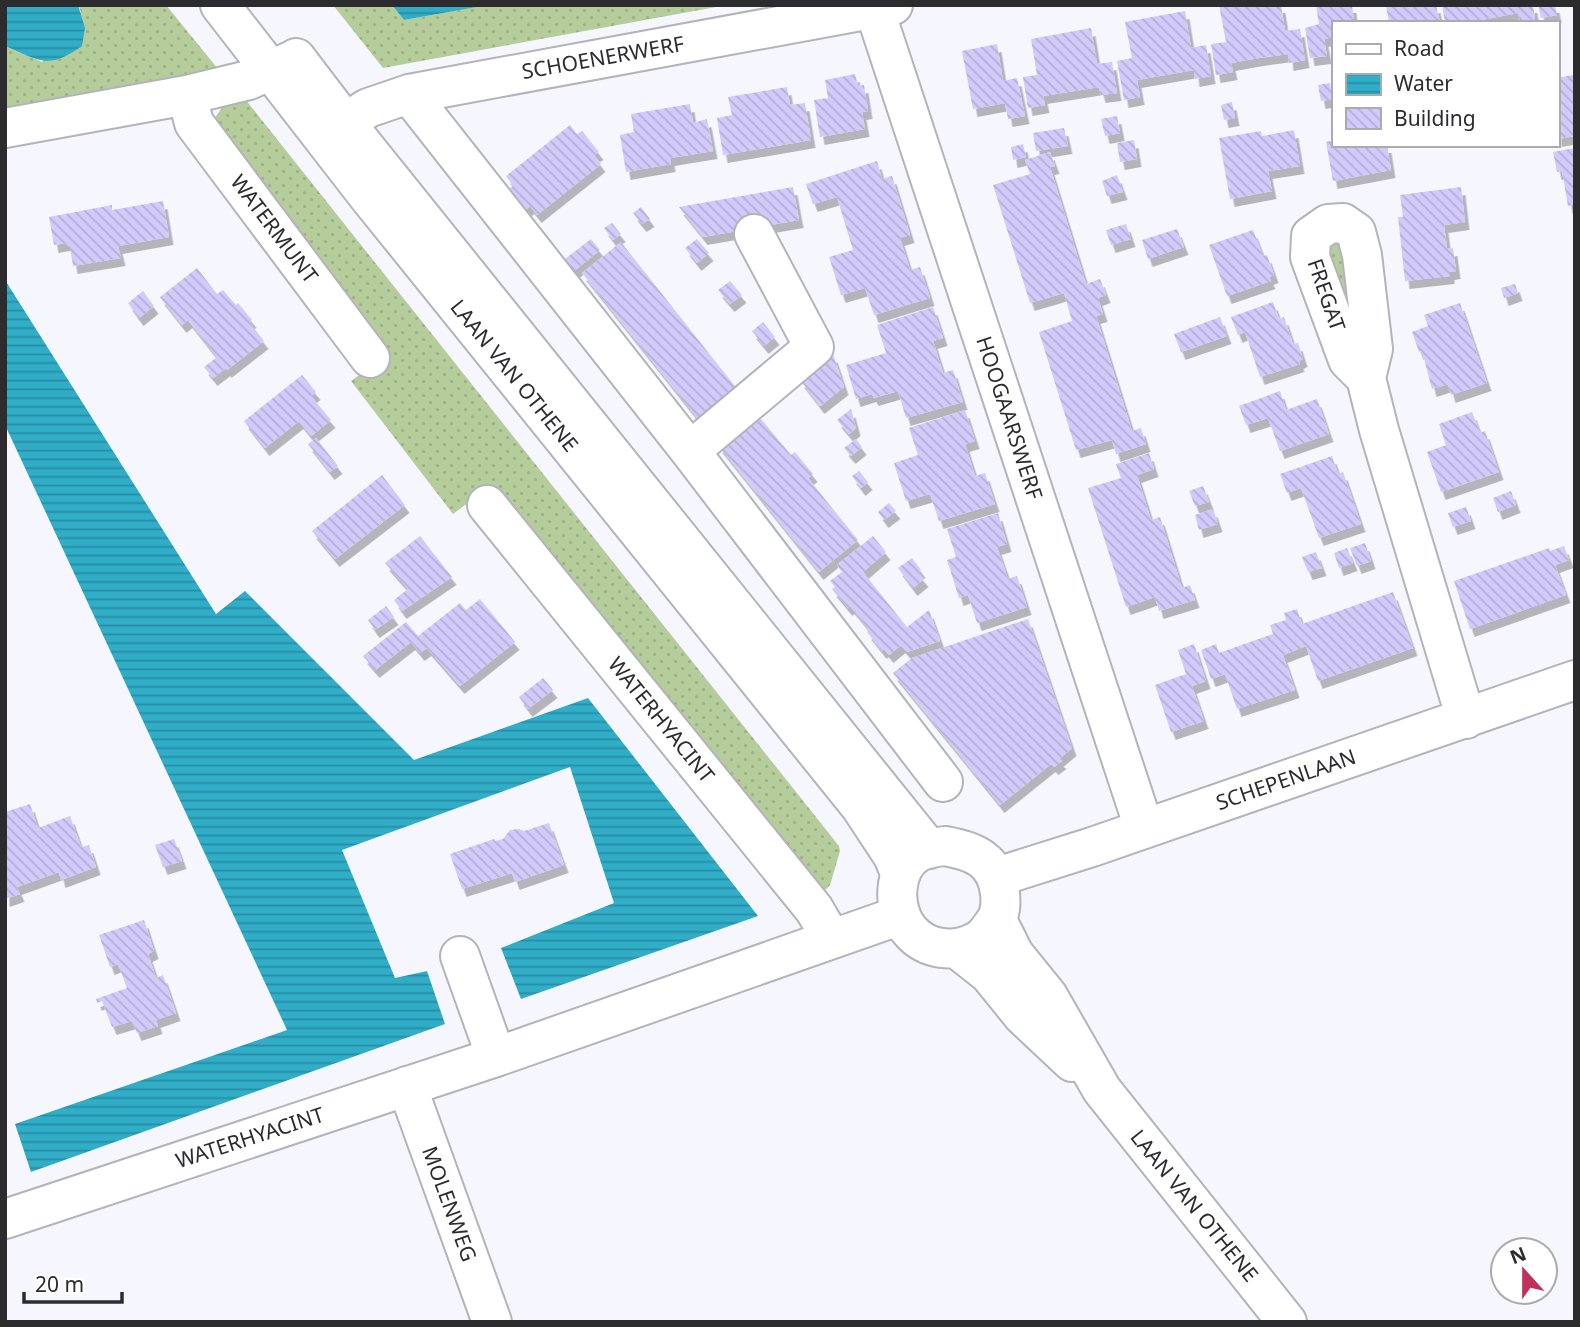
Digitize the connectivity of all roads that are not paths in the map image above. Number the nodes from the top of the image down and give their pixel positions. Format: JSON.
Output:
{"nodes":[{"id":1,"x":220,"y":5,"type":"edge"},
{"id":2,"x":254,"y":5,"type":"edge"},
{"id":3,"x":884,"y":7,"type":"edge"},
{"id":4,"x":284,"y":64,"type":"junction"},
{"id":5,"x":409,"y":94,"type":"junction"},
{"id":6,"x":187,"y":95,"type":"junction"},
{"id":7,"x":5,"y":128,"type":"edge"},
{"id":8,"x":333,"y":129,"type":"junction"},
{"id":9,"x":754,"y":234,"type":"dead end"},
{"id":10,"x":370,"y":358,"type":"dead end"},
{"id":11,"x":1366,"y":378,"type":"dead end"},
{"id":12,"x":690,"y":452,"type":"junction"},
{"id":13,"x":487,"y":505,"type":"dead end"},
{"id":14,"x":1575,"y":680,"type":"edge"},
{"id":15,"x":874,"y":694,"type":"junction"},
{"id":16,"x":1466,"y":719,"type":"junction"},
{"id":17,"x":821,"y":736,"type":"junction"},
{"id":18,"x":943,"y":782,"type":"dead end"},
{"id":19,"x":1144,"y":828,"type":"junction"},
{"id":20,"x":929,"y":849,"type":"junction"},
{"id":21,"x":901,"y":873,"type":"junction"},
{"id":22,"x":997,"y":877,"type":"junction"},
{"id":23,"x":901,"y":915,"type":"junction"},
{"id":24,"x":997,"y":920,"type":"junction"},
{"id":25,"x":831,"y":938,"type":"junction"},
{"id":26,"x":957,"y":948,"type":"junction"},
{"id":27,"x":460,"y":956,"type":"dead end"},
{"id":28,"x":496,"y":1057,"type":"junction"},
{"id":29,"x":407,"y":1086,"type":"junction"},
{"id":30,"x":1102,"y":1090,"type":"junction"},
{"id":31,"x":5,"y":1219,"type":"edge"},
{"id":32,"x":492,"y":1322,"type":"edge"},
{"id":33,"x":1287,"y":1322,"type":"edge"}],
"edges":[{"from":1,"to":4,"type":"street","name":"LAAN VAN OTHENE"},
{"from":2,"to":4,"type":"street","name":"LAAN VAN OTHENE"},
{"from":3,"to":5,"type":"street","name":"SCHOENERWERF"},
{"from":3,"to":19,"type":"street","name":"HOOGAARSWERF"},
{"from":4,"to":6,"type":"street"},
{"from":4,"to":8,"type":"street","name":"LAAN VAN OTHENE"},
{"from":5,"to":8,"type":"street","name":"SCHOENERWERF"},
{"from":5,"to":12,"type":"street"},
{"from":6,"to":7,"type":"street"},
{"from":6,"to":10,"type":"street","name":"WATERMUNT"},
{"from":8,"to":17,"type":"street","name":"LAAN VAN OTHENE"},
{"from":9,"to":12,"type":"street"},
{"from":11,"to":16,"type":"street"},
{"from":12,"to":15,"type":"street"},
{"from":13,"to":25,"type":"street","name":"WATERHYACINT"},
{"from":14,"to":16,"type":"street","name":"SCHEPENLAAN"},
{"from":15,"to":17,"type":"street"},
{"from":15,"to":18,"type":"street"},
{"from":16,"to":19,"type":"street","name":"SCHEPENLAAN"},
{"from":17,"to":20,"type":"street","name":"LAAN VAN OTHENE"},
{"from":17,"to":21,"type":"street","name":"LAAN VAN OTHENE"},
{"from":19,"to":22,"type":"street","name":"SCHEPENLAAN"},
{"from":20,"to":21,"type":"street"},
{"from":20,"to":22,"type":"street"},
{"from":21,"to":23,"type":"street"},
{"from":22,"to":24,"type":"street"},
{"from":23,"to":25,"type":"street","name":"WATERHYACINT"},
{"from":23,"to":26,"type":"street"},
{"from":24,"to":26,"type":"street"},
{"from":24,"to":30,"type":"street","name":"LAAN VAN OTHENE"},
{"from":25,"to":28,"type":"street","name":"WATERHYACINT"},
{"from":26,"to":30,"type":"street","name":"LAAN VAN OTHENE"},
{"from":27,"to":28,"type":"street"},
{"from":28,"to":29,"type":"street","name":"WATERHYACINT"},
{"from":29,"to":31,"type":"street","name":"WATERHYACINT"},
{"from":29,"to":32,"type":"street","name":"MOLENWEG"},
{"from":30,"to":33,"type":"street","name":"LAAN VAN OTHENE"}]}
